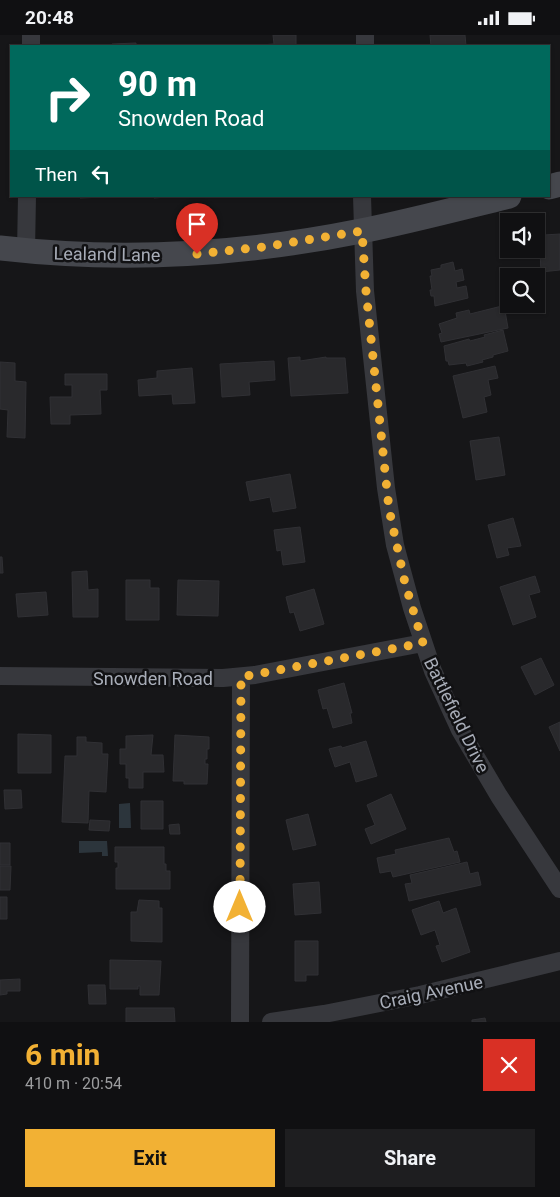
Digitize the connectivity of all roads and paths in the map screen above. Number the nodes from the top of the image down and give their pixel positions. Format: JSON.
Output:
{"nodes":[{"id":1,"x":27,"y":197,"type":"edge"},
{"id":2,"x":362,"y":197,"type":"edge"},
{"id":3,"x":505,"y":197,"type":"edge"},
{"id":4,"x":362,"y":231,"type":"junction"},
{"id":5,"x":0,"y":248,"type":"edge"},
{"id":6,"x":26,"y":251,"type":"junction"},
{"id":7,"x":423,"y":643,"type":"junction"},
{"id":8,"x":0,"y":676,"type":"edge"},
{"id":9,"x":241,"y":677,"type":"junction"},
{"id":10,"x":560,"y":889,"type":"edge"},
{"id":11,"x":560,"y":961,"type":"edge"},
{"id":12,"x":240,"y":1022,"type":"edge"},
{"id":13,"x":271,"y":1022,"type":"edge"}],
"edges":[{"from":1,"to":6,"type":"street"},
{"from":2,"to":4,"type":"street","name":"Battlefield Drive"},
{"from":3,"to":4,"type":"street","name":"Lealand Lane"},
{"from":4,"to":6,"type":"street","name":"Lealand Lane"},
{"from":4,"to":7,"type":"street","name":"Battlefield Drive"},
{"from":5,"to":6,"type":"street","name":"Lealand Lane"},
{"from":7,"to":9,"type":"street","name":"Snowden Road"},
{"from":7,"to":10,"type":"street","name":"Battlefield Drive"},
{"from":8,"to":9,"type":"street","name":"Snowden Road"},
{"from":9,"to":12,"type":"street"},
{"from":11,"to":13,"type":"street","name":"Craig Avenue"}]}
